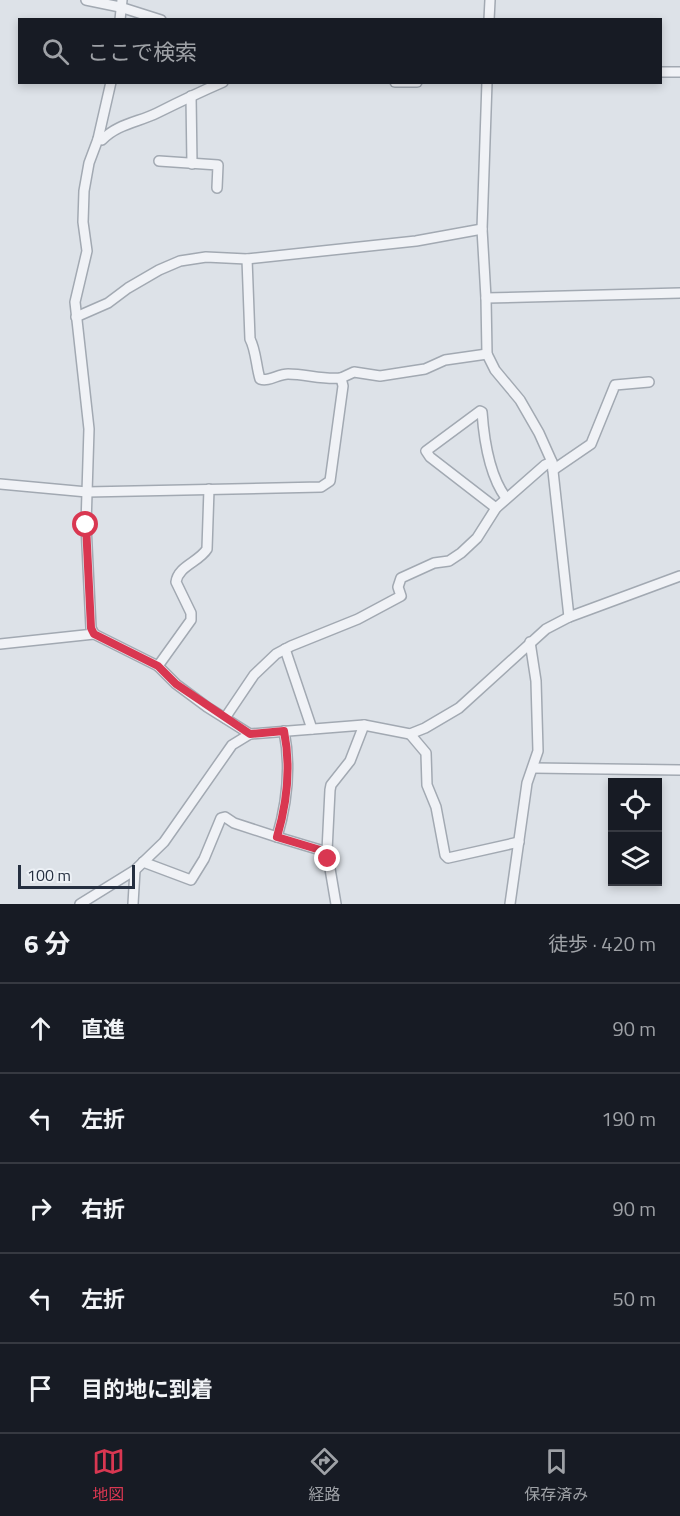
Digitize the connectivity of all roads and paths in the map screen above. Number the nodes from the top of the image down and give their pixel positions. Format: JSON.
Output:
{"nodes":[{"id":1,"x":86,"y":0,"type":"edge"},
{"id":2,"x":490,"y":0,"type":"edge"},
{"id":3,"x":121,"y":3,"type":"edge"},
{"id":4,"x":120,"y":18,"type":"edge"},
{"id":5,"x":156,"y":18,"type":"edge"},
{"id":6,"x":489,"y":18,"type":"edge"},
{"id":7,"x":662,"y":72,"type":"edge"},
{"id":8,"x":680,"y":72,"type":"edge"},
{"id":9,"x":111,"y":84,"type":"edge"},
{"id":10,"x":218,"y":84,"type":"edge"},
{"id":11,"x":487,"y":84,"type":"edge"},
{"id":12,"x":191,"y":96,"type":"junction"},
{"id":13,"x":98,"y":139,"type":"junction"},
{"id":14,"x":159,"y":161,"type":"dead end"},
{"id":15,"x":192,"y":164,"type":"junction"},
{"id":16,"x":217,"y":188,"type":"dead end"},
{"id":17,"x":482,"y":229,"type":"junction"},
{"id":18,"x":247,"y":259,"type":"junction"},
{"id":19,"x":680,"y":293,"type":"edge"},
{"id":20,"x":486,"y":298,"type":"junction"},
{"id":21,"x":76,"y":317,"type":"junction"},
{"id":22,"x":487,"y":354,"type":"junction"},
{"id":23,"x":341,"y":378,"type":"junction"},
{"id":24,"x":650,"y":382,"type":"dead end"},
{"id":25,"x":552,"y":466,"type":"junction"},
{"id":26,"x":0,"y":484,"type":"edge"},
{"id":27,"x":209,"y":489,"type":"junction"},
{"id":28,"x":87,"y":492,"type":"junction"},
{"id":29,"x":506,"y":498,"type":"junction"},
{"id":30,"x":495,"y":508,"type":"junction"},
{"id":31,"x":680,"y":576,"type":"edge"},
{"id":32,"x":569,"y":617,"type":"junction"},
{"id":33,"x":94,"y":634,"type":"junction"},
{"id":34,"x":530,"y":642,"type":"junction"},
{"id":35,"x":0,"y":644,"type":"edge"},
{"id":36,"x":285,"y":649,"type":"junction"},
{"id":37,"x":158,"y":666,"type":"junction"},
{"id":38,"x":225,"y":718,"type":"junction"},
{"id":39,"x":364,"y":725,"type":"junction"},
{"id":40,"x":312,"y":729,"type":"junction"},
{"id":41,"x":284,"y":731,"type":"junction"},
{"id":42,"x":250,"y":734,"type":"junction"},
{"id":43,"x":410,"y":734,"type":"junction"},
{"id":44,"x":533,"y":768,"type":"junction"},
{"id":45,"x":680,"y":770,"type":"edge"},
{"id":46,"x":277,"y":837,"type":"junction"},
{"id":47,"x":519,"y":842,"type":"junction"},
{"id":48,"x":327,"y":852,"type":"junction"},
{"id":49,"x":143,"y":862,"type":"junction"},
{"id":50,"x":135,"y":870,"type":"junction"},
{"id":51,"x":80,"y":904,"type":"edge"},
{"id":52,"x":133,"y":904,"type":"edge"},
{"id":53,"x":336,"y":904,"type":"edge"},
{"id":54,"x":510,"y":904,"type":"edge"}],
"edges":[{"from":1,"to":3,"type":"street"},
{"from":2,"to":6,"type":"street"},
{"from":3,"to":4,"type":"street"},
{"from":3,"to":5,"type":"street"},
{"from":7,"to":8,"type":"street"},
{"from":9,"to":13,"type":"street"},
{"from":10,"to":12,"type":"street"},
{"from":11,"to":17,"type":"street"},
{"from":12,"to":13,"type":"street"},
{"from":12,"to":15,"type":"street"},
{"from":13,"to":21,"type":"street"},
{"from":14,"to":15,"type":"street"},
{"from":15,"to":16,"type":"street"},
{"from":17,"to":18,"type":"street"},
{"from":17,"to":20,"type":"street"},
{"from":18,"to":21,"type":"street"},
{"from":18,"to":23,"type":"street"},
{"from":19,"to":20,"type":"street"},
{"from":20,"to":22,"type":"street"},
{"from":21,"to":28,"type":"street"},
{"from":22,"to":23,"type":"street"},
{"from":22,"to":25,"type":"street"},
{"from":23,"to":27,"type":"street"},
{"from":24,"to":25,"type":"street"},
{"from":25,"to":29,"type":"street"},
{"from":25,"to":32,"type":"street"},
{"from":26,"to":28,"type":"street"},
{"from":27,"to":28,"type":"street"},
{"from":27,"to":37,"type":"street"},
{"from":28,"to":33,"type":"street"},
{"from":29,"to":30,"type":"street"},
{"from":29,"to":30,"type":"street"},
{"from":30,"to":36,"type":"street"},
{"from":31,"to":32,"type":"street"},
{"from":32,"to":34,"type":"street"},
{"from":33,"to":35,"type":"street"},
{"from":33,"to":37,"type":"street"},
{"from":34,"to":43,"type":"street"},
{"from":34,"to":44,"type":"street"},
{"from":36,"to":38,"type":"street"},
{"from":36,"to":40,"type":"street"},
{"from":37,"to":38,"type":"street"},
{"from":38,"to":42,"type":"street"},
{"from":39,"to":40,"type":"street"},
{"from":39,"to":43,"type":"street"},
{"from":39,"to":48,"type":"street"},
{"from":40,"to":41,"type":"street"},
{"from":41,"to":42,"type":"street"},
{"from":41,"to":46,"type":"street"},
{"from":42,"to":49,"type":"street"},
{"from":43,"to":47,"type":"street"},
{"from":44,"to":45,"type":"street"},
{"from":44,"to":47,"type":"street"},
{"from":46,"to":48,"type":"street"},
{"from":46,"to":49,"type":"street"},
{"from":47,"to":54,"type":"street"},
{"from":48,"to":53,"type":"street"},
{"from":49,"to":50,"type":"street"},
{"from":50,"to":51,"type":"street"},
{"from":50,"to":52,"type":"street"}]}
